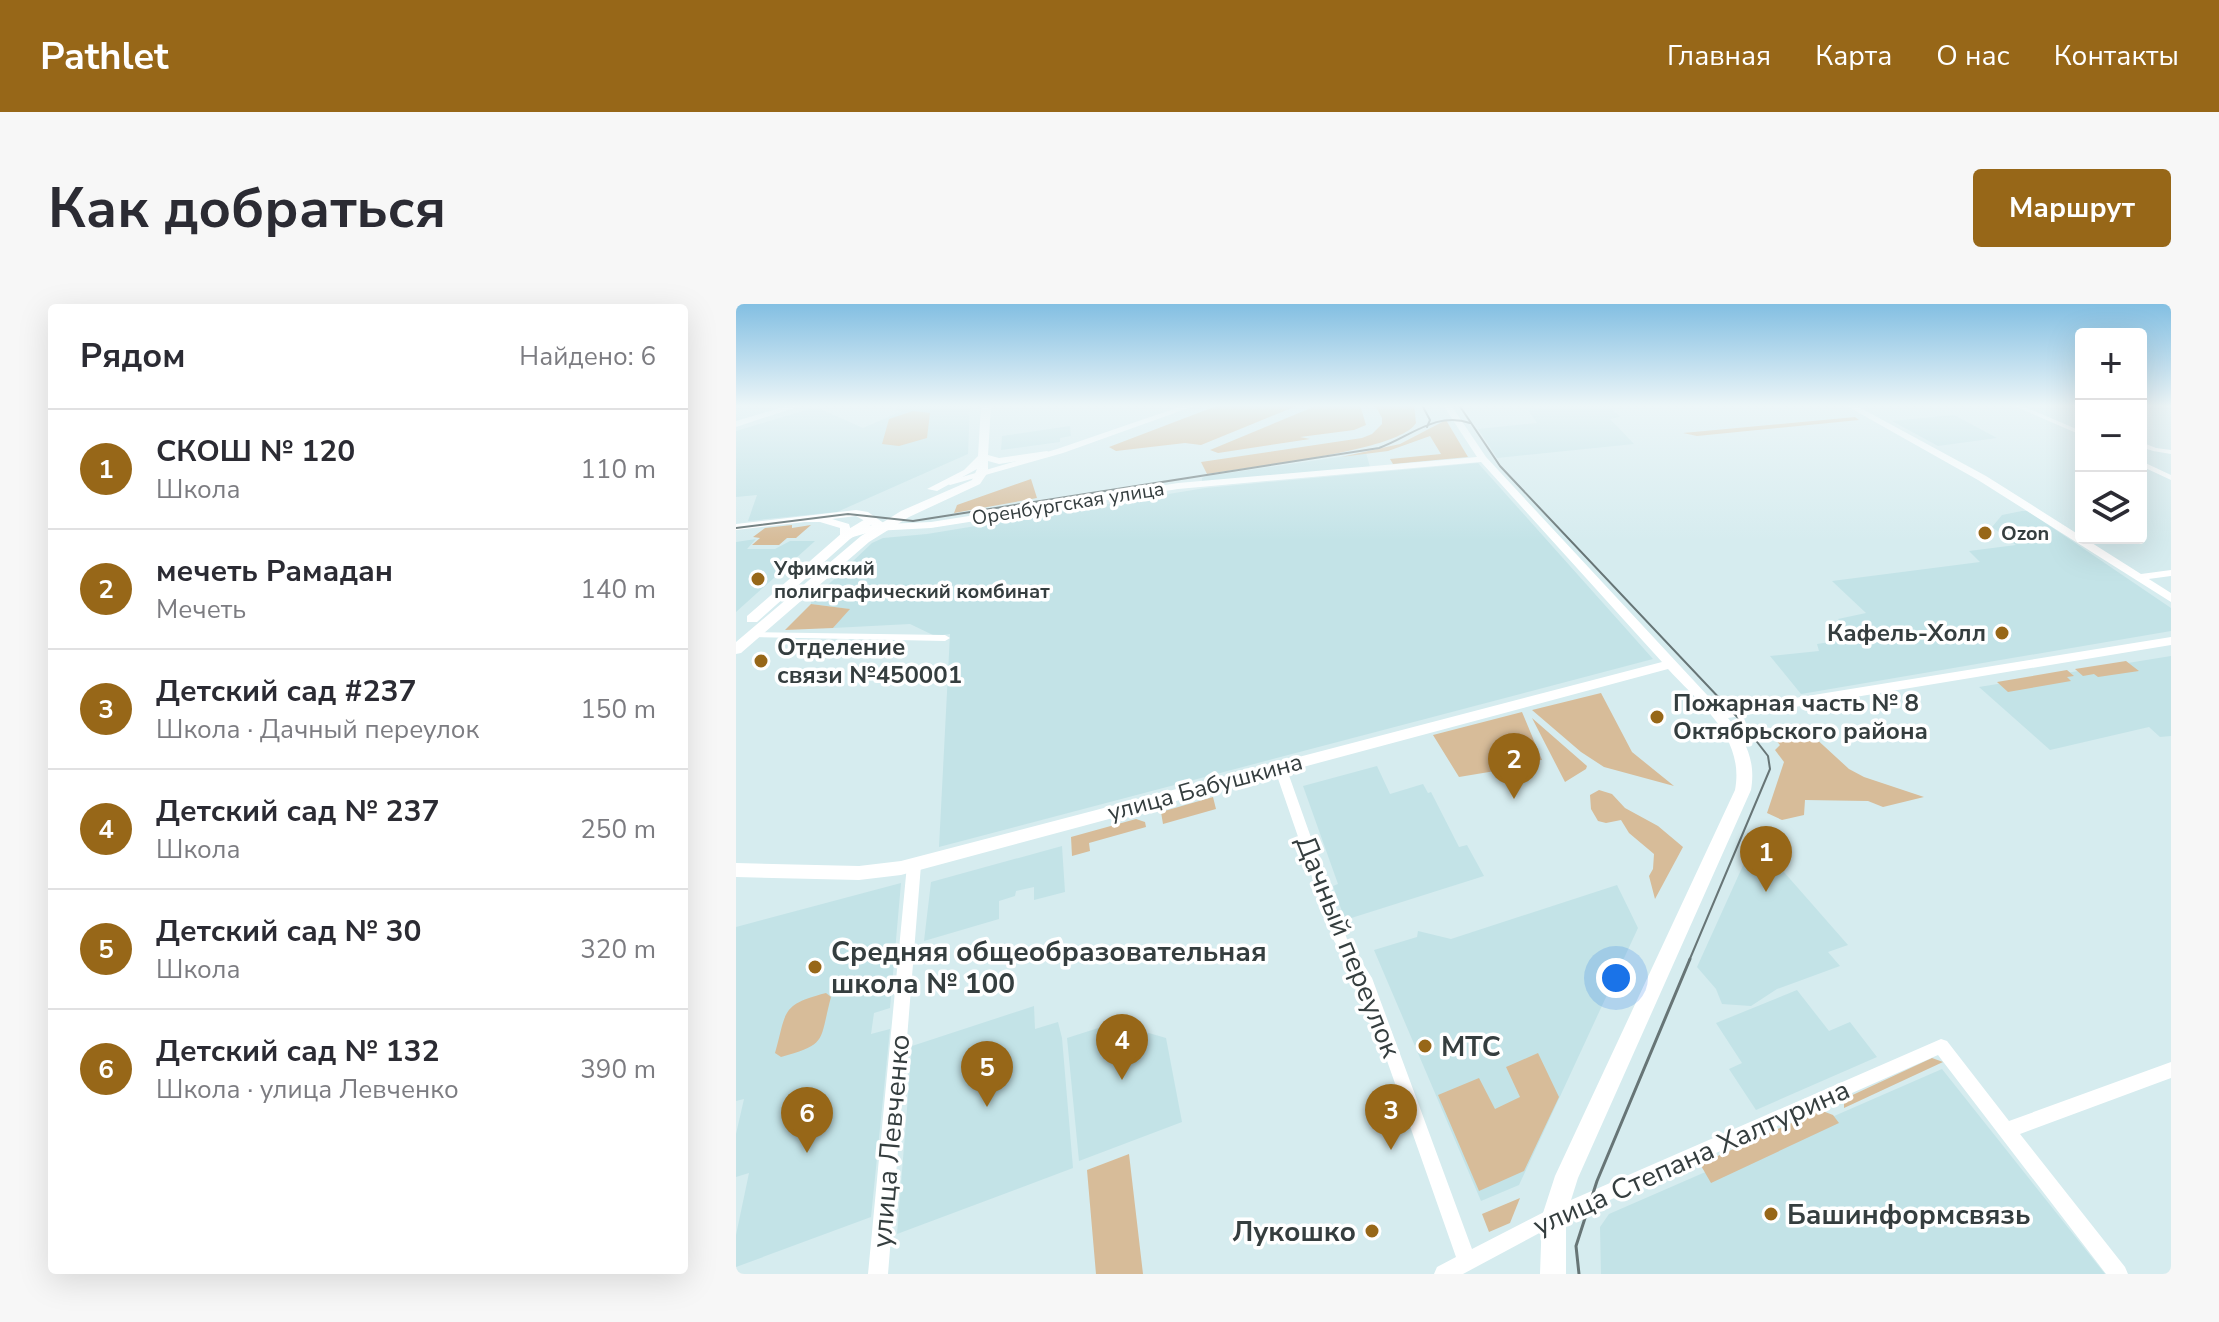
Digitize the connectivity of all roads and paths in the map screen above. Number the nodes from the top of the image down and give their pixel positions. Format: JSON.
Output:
{"nodes":[{"id":1,"x":983,"y":450,"type":"edge"},
{"id":2,"x":1058,"y":450,"type":"edge"},
{"id":3,"x":1069,"y":450,"type":"edge"},
{"id":4,"x":1477,"y":450,"type":"edge"},
{"id":5,"x":1931,"y":450,"type":"edge"},
{"id":6,"x":1047,"y":454,"type":"junction"},
{"id":7,"x":983,"y":457,"type":"junction"},
{"id":8,"x":1483,"y":459,"type":"junction"},
{"id":9,"x":2147,"y":466,"type":"edge"},
{"id":10,"x":982,"y":472,"type":"junction"},
{"id":11,"x":2171,"y":478,"type":"edge"},
{"id":12,"x":948,"y":487,"type":"junction"},
{"id":13,"x":964,"y":489,"type":"junction"},
{"id":14,"x":803,"y":519,"type":"junction"},
{"id":15,"x":877,"y":524,"type":"junction"},
{"id":16,"x":736,"y":527,"type":"edge"},
{"id":17,"x":846,"y":536,"type":"junction"},
{"id":18,"x":2171,"y":573,"type":"edge"},
{"id":19,"x":2141,"y":577,"type":"junction"},
{"id":20,"x":797,"y":579,"type":"junction"},
{"id":21,"x":817,"y":579,"type":"junction"},
{"id":22,"x":2171,"y":598,"type":"edge"},
{"id":23,"x":736,"y":633,"type":"edge"},
{"id":24,"x":752,"y":635,"type":"junction"},
{"id":25,"x":945,"y":638,"type":"dead end"},
{"id":26,"x":2171,"y":641,"type":"edge"},
{"id":27,"x":736,"y":650,"type":"edge"},
{"id":28,"x":1669,"y":664,"type":"junction"},
{"id":29,"x":1718,"y":715,"type":"junction"},
{"id":30,"x":1280,"y":767,"type":"junction"},
{"id":31,"x":914,"y":865,"type":"junction"},
{"id":32,"x":736,"y":870,"type":"edge"},
{"id":33,"x":2171,"y":1070,"type":"edge"},
{"id":34,"x":2007,"y":1130,"type":"junction"},
{"id":35,"x":1554,"y":1216,"type":"junction"},
{"id":36,"x":1467,"y":1261,"type":"junction"},
{"id":37,"x":878,"y":1274,"type":"edge"},
{"id":38,"x":1444,"y":1274,"type":"edge"},
{"id":39,"x":1553,"y":1274,"type":"edge"},
{"id":40,"x":2118,"y":1274,"type":"edge"}],
"edges":[{"from":1,"to":7,"type":"main road"},
{"from":2,"to":6,"type":"main road"},
{"from":3,"to":13,"type":"main road"},
{"from":4,"to":8,"type":"main road"},
{"from":5,"to":19,"type":"main road"},
{"from":6,"to":7,"type":"main road"},
{"from":6,"to":10,"type":"main road"},
{"from":7,"to":10,"type":"main road"},
{"from":7,"to":12,"type":"main road"},
{"from":8,"to":15,"type":"main road","name":"Оренбургская улица"},
{"from":8,"to":28,"type":"main road"},
{"from":9,"to":11,"type":"street"},
{"from":10,"to":12,"type":"main road"},
{"from":10,"to":13,"type":"main road"},
{"from":12,"to":13,"type":"main road"},
{"from":12,"to":15,"type":"main road"},
{"from":14,"to":15,"type":"main road","name":"Оренбургская улица"},
{"from":14,"to":16,"type":"main road"},
{"from":14,"to":17,"type":"main road"},
{"from":15,"to":17,"type":"main road"},
{"from":15,"to":21,"type":"main road"},
{"from":17,"to":20,"type":"main road"},
{"from":18,"to":19,"type":"street"},
{"from":19,"to":22,"type":"main road"},
{"from":20,"to":21,"type":"main road"},
{"from":20,"to":23,"type":"main road"},
{"from":21,"to":24,"type":"main road"},
{"from":24,"to":25,"type":"street"},
{"from":24,"to":27,"type":"main road"},
{"from":26,"to":29,"type":"main road"},
{"from":28,"to":29,"type":"main road"},
{"from":28,"to":30,"type":"main road","name":"улица Бабушкина"},
{"from":29,"to":35,"type":"main road"},
{"from":30,"to":31,"type":"main road","name":"улица Бабушкина"},
{"from":30,"to":36,"type":"street","name":"Дачный переулок"},
{"from":31,"to":32,"type":"main road","name":"улица Бабушкина"},
{"from":31,"to":37,"type":"street","name":"улица Левченко"},
{"from":33,"to":34,"type":"street"},
{"from":34,"to":35,"type":"street","name":"улица Степана Халтурина"},
{"from":34,"to":40,"type":"street"},
{"from":35,"to":36,"type":"street","name":"улица Степана Халтурина"},
{"from":35,"to":39,"type":"main road"},
{"from":36,"to":38,"type":"street","name":"улица Степана Халтурина"}]}
